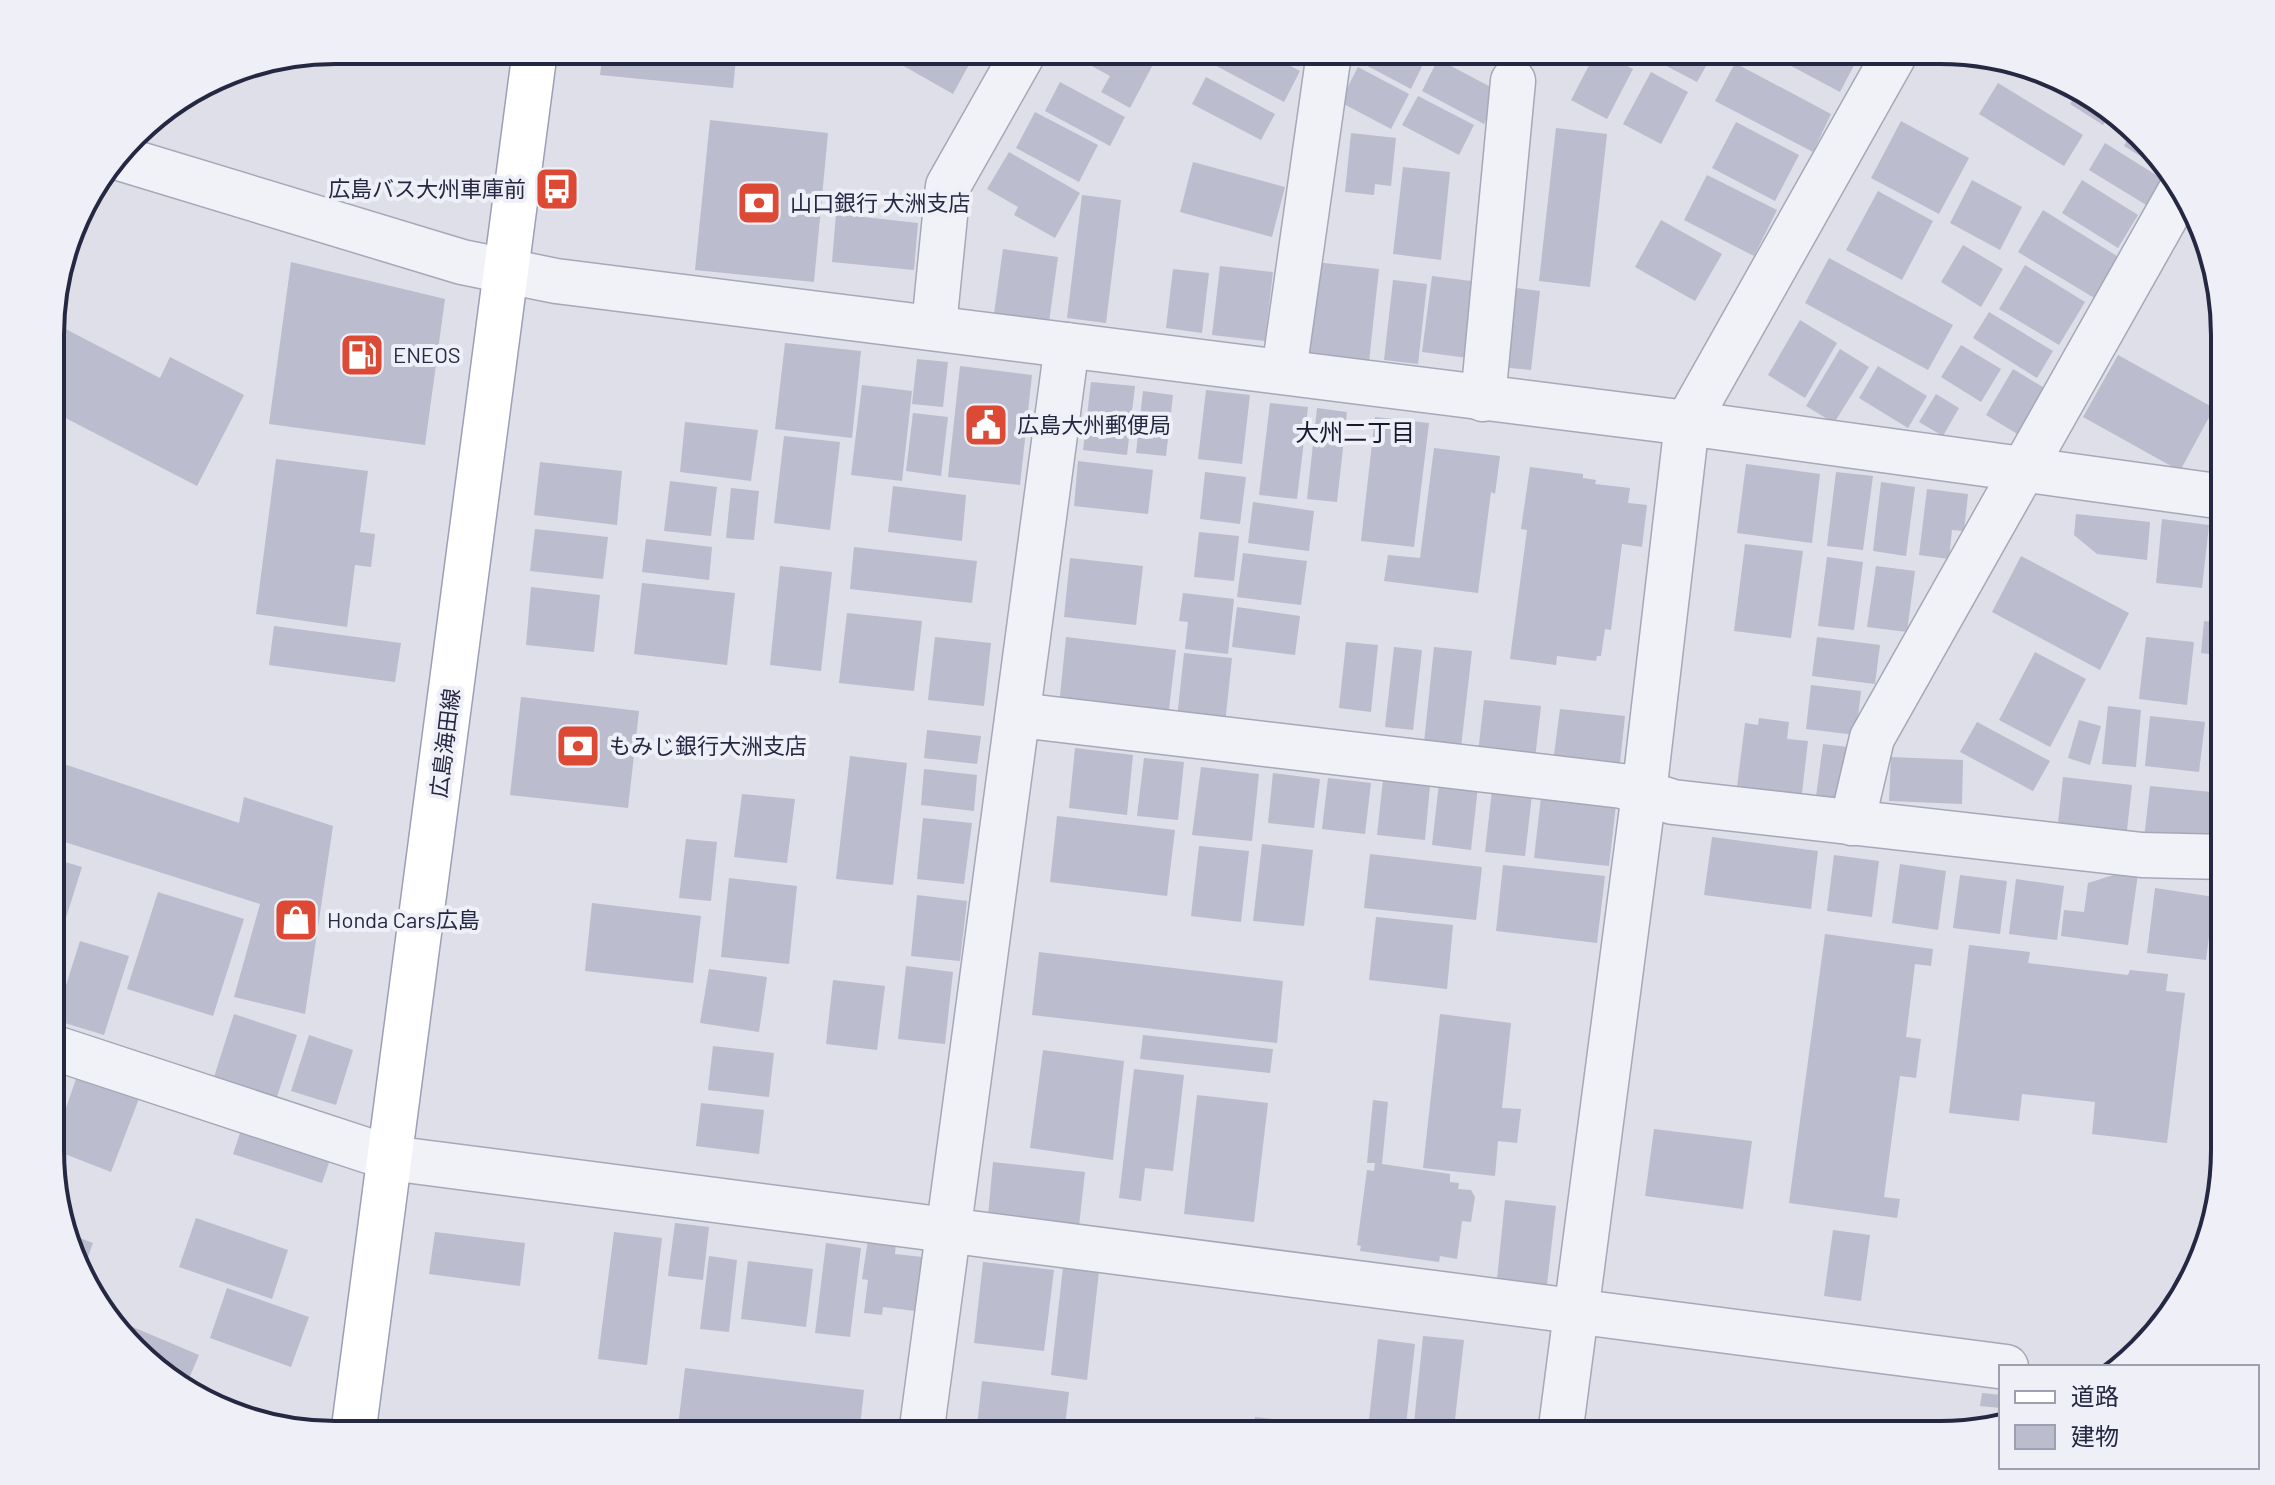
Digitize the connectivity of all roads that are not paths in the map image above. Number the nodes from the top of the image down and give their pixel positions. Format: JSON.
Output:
{"nodes":[{"id":1,"x":533,"y":64,"type":"edge"},
{"id":2,"x":1017,"y":64,"type":"edge"},
{"id":3,"x":1327,"y":64,"type":"edge"},
{"id":4,"x":1889,"y":64,"type":"edge"},
{"id":5,"x":1513,"y":81,"type":"dead end"},
{"id":6,"x":128,"y":161,"type":"edge"},
{"id":7,"x":2175,"y":200,"type":"edge"},
{"id":8,"x":506,"y":271,"type":"junction"},
{"id":9,"x":934,"y":326,"type":"junction"},
{"id":10,"x":1067,"y":345,"type":"junction"},
{"id":11,"x":1284,"y":371,"type":"junction"},
{"id":12,"x":1483,"y":399,"type":"junction"},
{"id":13,"x":1687,"y":423,"type":"junction"},
{"id":14,"x":2021,"y":469,"type":"junction"},
{"id":15,"x":2210,"y":495,"type":"edge"},
{"id":16,"x":1019,"y":715,"type":"junction"},
{"id":17,"x":1644,"y":793,"type":"junction"},
{"id":18,"x":1852,"y":823,"type":"junction"},
{"id":19,"x":2210,"y":857,"type":"edge"},
{"id":20,"x":64,"y":1051,"type":"edge"},
{"id":21,"x":390,"y":1158,"type":"junction"},
{"id":22,"x":946,"y":1231,"type":"junction"},
{"id":23,"x":1574,"y":1310,"type":"junction"},
{"id":24,"x":1999,"y":1366,"type":"edge"},
{"id":25,"x":1562,"y":1420,"type":"edge"},
{"id":26,"x":355,"y":1421,"type":"edge"},
{"id":27,"x":923,"y":1421,"type":"edge"}],
"edges":[{"from":1,"to":8,"type":"main road","name":"広島海田線"},
{"from":2,"to":9,"type":"street"},
{"from":3,"to":11,"type":"street"},
{"from":4,"to":13,"type":"street"},
{"from":5,"to":12,"type":"street"},
{"from":6,"to":8,"type":"street"},
{"from":7,"to":14,"type":"street"},
{"from":8,"to":9,"type":"street"},
{"from":8,"to":21,"type":"main road","name":"広島海田線"},
{"from":9,"to":10,"type":"street"},
{"from":10,"to":11,"type":"street"},
{"from":10,"to":16,"type":"street"},
{"from":11,"to":12,"type":"street"},
{"from":12,"to":13,"type":"street"},
{"from":13,"to":14,"type":"street"},
{"from":13,"to":17,"type":"street"},
{"from":14,"to":15,"type":"street"},
{"from":14,"to":18,"type":"street"},
{"from":16,"to":17,"type":"street"},
{"from":16,"to":22,"type":"street"},
{"from":17,"to":18,"type":"street"},
{"from":17,"to":23,"type":"street"},
{"from":18,"to":19,"type":"street"},
{"from":20,"to":21,"type":"street"},
{"from":21,"to":22,"type":"street"},
{"from":21,"to":26,"type":"main road","name":"広島海田線"},
{"from":22,"to":23,"type":"street"},
{"from":22,"to":27,"type":"street"},
{"from":23,"to":24,"type":"street"},
{"from":23,"to":25,"type":"street"}]}
